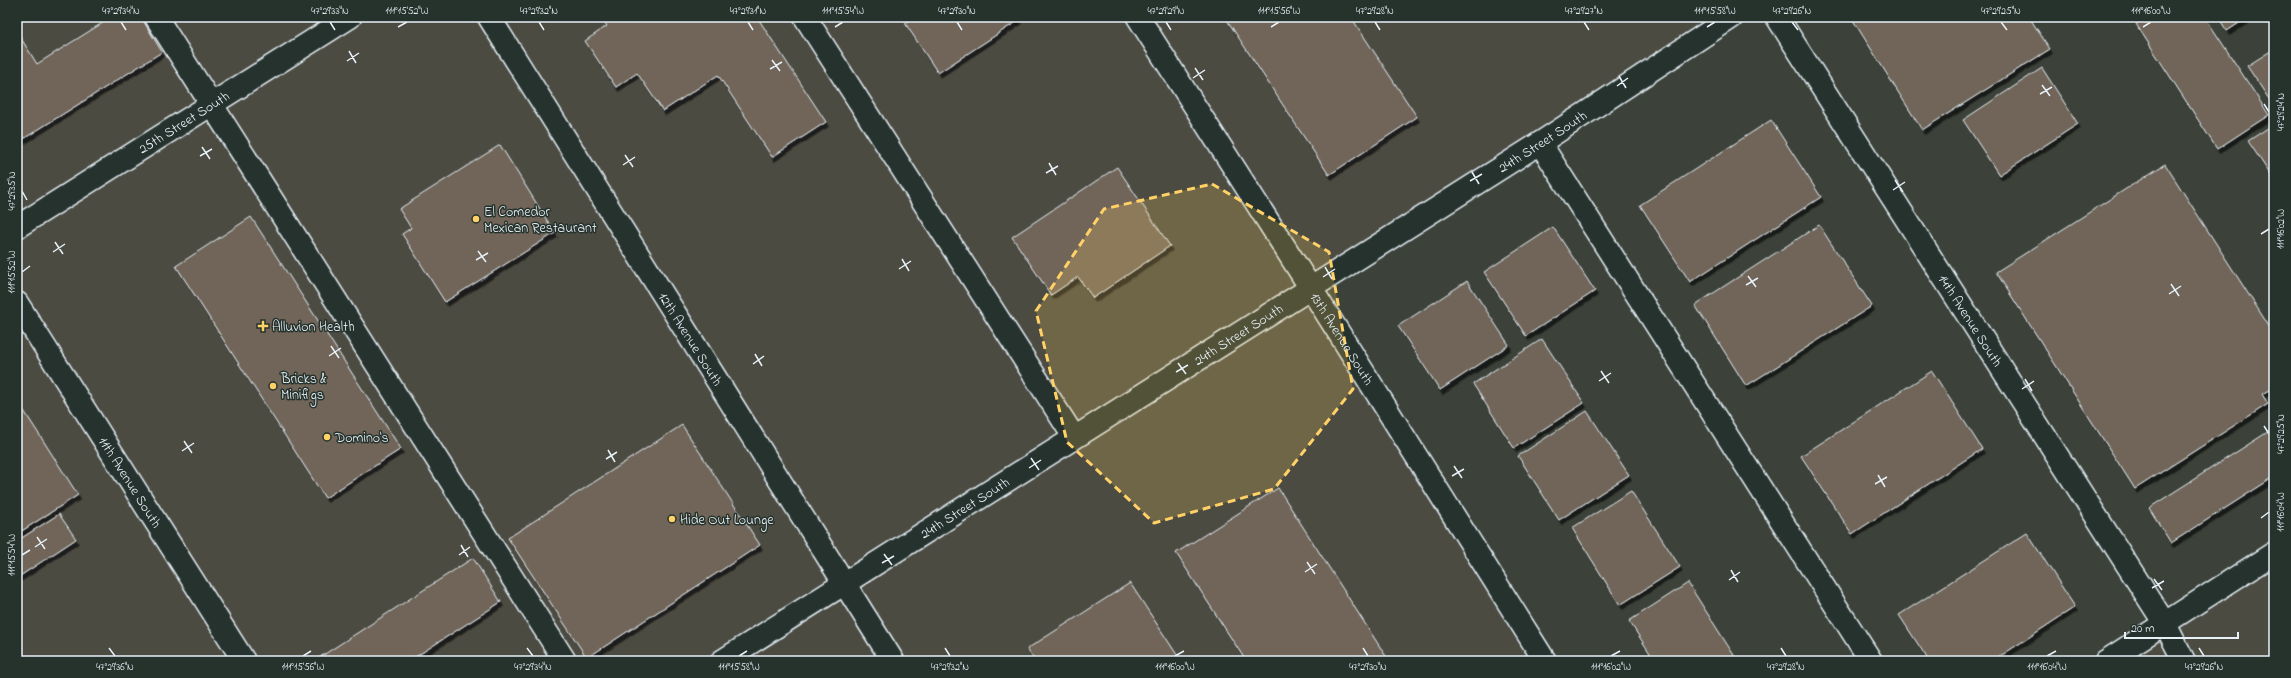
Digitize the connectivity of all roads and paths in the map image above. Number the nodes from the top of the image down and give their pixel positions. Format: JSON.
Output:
{"nodes":[{"id":1,"x":156,"y":17,"type":"edge"},
{"id":2,"x":350,"y":17,"type":"edge"},
{"id":3,"x":488,"y":17,"type":"edge"},
{"id":4,"x":805,"y":17,"type":"edge"},
{"id":5,"x":1138,"y":17,"type":"edge"},
{"id":6,"x":1732,"y":17,"type":"edge"},
{"id":7,"x":1777,"y":17,"type":"edge"},
{"id":8,"x":212,"y":104,"type":"junction"},
{"id":9,"x":1540,"y":143,"type":"junction"},
{"id":10,"x":17,"y":227,"type":"edge"},
{"id":11,"x":1310,"y":286,"type":"junction"},
{"id":12,"x":17,"y":304,"type":"edge"},
{"id":13,"x":1074,"y":437,"type":"junction"},
{"id":14,"x":2274,"y":553,"type":"edge"},
{"id":15,"x":844,"y":582,"type":"junction"},
{"id":16,"x":2165,"y":624,"type":"junction"},
{"id":17,"x":244,"y":661,"type":"edge"},
{"id":18,"x":565,"y":661,"type":"edge"},
{"id":19,"x":722,"y":661,"type":"edge"},
{"id":20,"x":894,"y":661,"type":"edge"},
{"id":21,"x":1545,"y":661,"type":"edge"},
{"id":22,"x":1871,"y":661,"type":"edge"},
{"id":23,"x":2106,"y":661,"type":"edge"},
{"id":24,"x":2184,"y":661,"type":"edge"}],
"edges":[{"from":1,"to":8,"type":"street"},
{"from":2,"to":8,"type":"street","name":"25th Street South"},
{"from":3,"to":15,"type":"street","name":"12th Avenue South"},
{"from":4,"to":13,"type":"street"},
{"from":5,"to":11,"type":"street","name":"13th Avenue South"},
{"from":6,"to":9,"type":"street","name":"24th Street South"},
{"from":7,"to":16,"type":"street","name":"14th Avenue South"},
{"from":8,"to":10,"type":"street","name":"25th Street South"},
{"from":8,"to":18,"type":"street"},
{"from":9,"to":11,"type":"street","name":"24th Street South"},
{"from":9,"to":22,"type":"street"},
{"from":11,"to":13,"type":"street","name":"24th Street South"},
{"from":11,"to":21,"type":"street","name":"13th Avenue South"},
{"from":12,"to":17,"type":"street","name":"11th Avenue South"},
{"from":13,"to":15,"type":"street","name":"24th Street South"},
{"from":14,"to":16,"type":"street"},
{"from":15,"to":19,"type":"street","name":"24th Street South"},
{"from":15,"to":20,"type":"street","name":"12th Avenue South"},
{"from":16,"to":23,"type":"street"},
{"from":16,"to":24,"type":"street","name":"14th Avenue South"}]}
